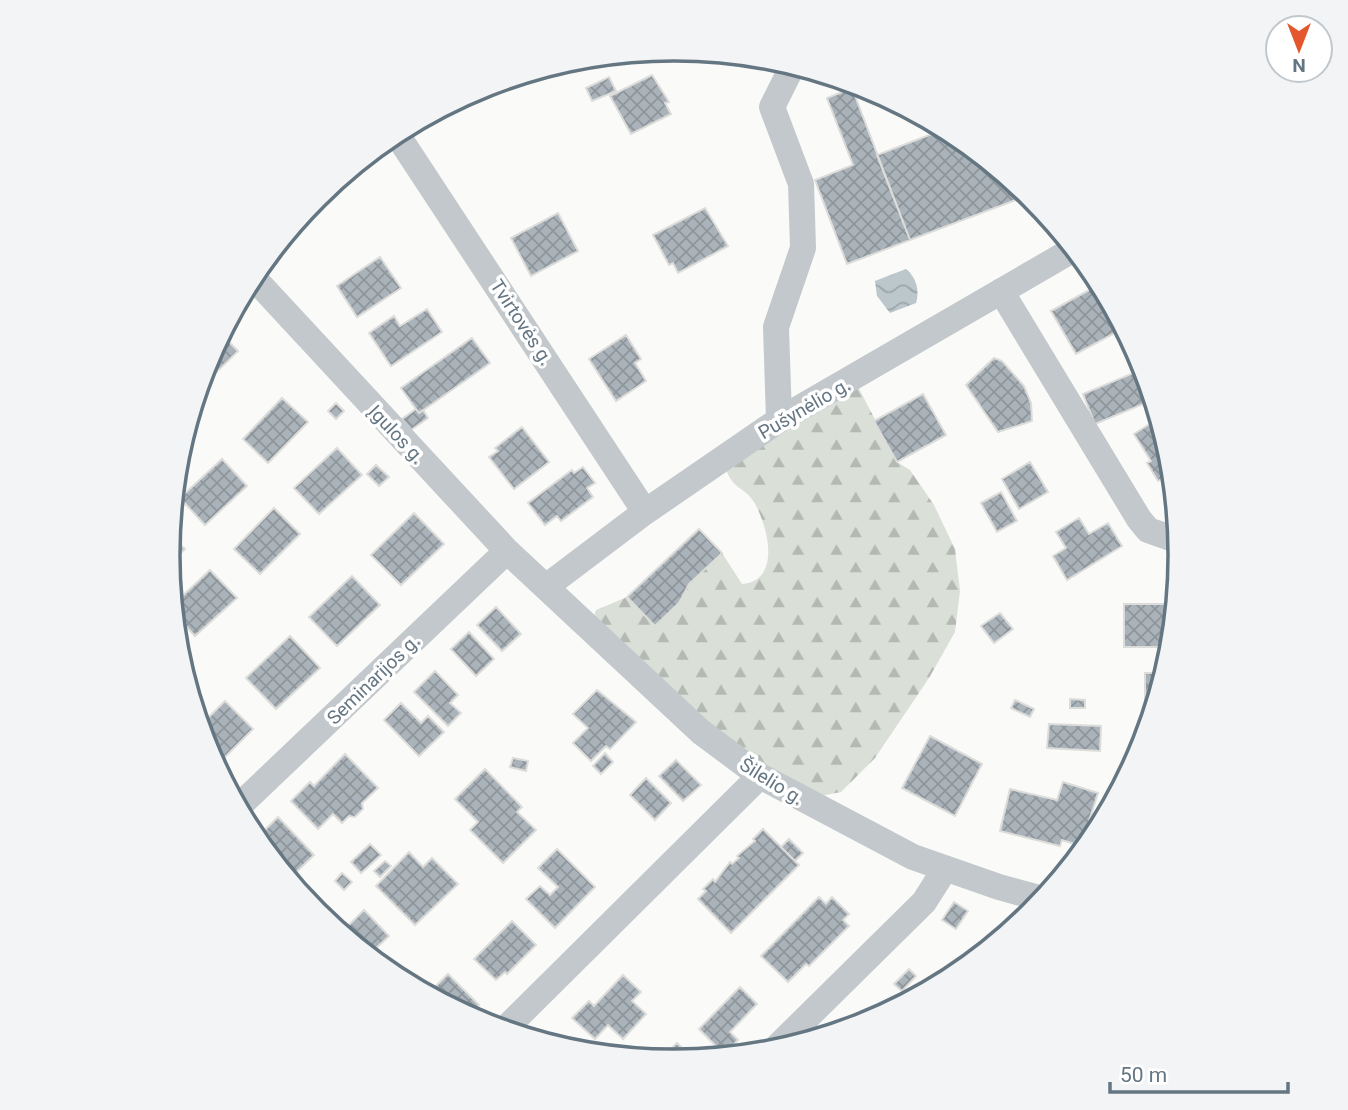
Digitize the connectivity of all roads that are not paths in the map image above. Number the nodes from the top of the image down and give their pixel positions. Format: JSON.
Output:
{"nodes":[{"id":1,"x":788,"y":75,"type":"edge"},
{"id":2,"x":402,"y":143,"type":"edge"},
{"id":3,"x":1066,"y":254,"type":"edge"},
{"id":4,"x":260,"y":285,"type":"edge"},
{"id":5,"x":1001,"y":291,"type":"junction"},
{"id":6,"x":779,"y":420,"type":"junction"},
{"id":7,"x":645,"y":512,"type":"junction"},
{"id":8,"x":1167,"y":537,"type":"edge"},
{"id":9,"x":507,"y":551,"type":"junction"},
{"id":10,"x":547,"y":586,"type":"junction"},
{"id":11,"x":760,"y":776,"type":"junction"},
{"id":12,"x":245,"y":800,"type":"edge"},
{"id":13,"x":945,"y":869,"type":"junction"},
{"id":14,"x":1031,"y":895,"type":"edge"},
{"id":15,"x":512,"y":1022,"type":"edge"},
{"id":16,"x":790,"y":1035,"type":"edge"}],
"edges":[{"from":1,"to":6,"type":"street"},
{"from":2,"to":7,"type":"street","name":"Tvirtovės g."},
{"from":3,"to":5,"type":"street","name":"Pušynėlio g."},
{"from":4,"to":9,"type":"street","name":"Įgulos g."},
{"from":5,"to":6,"type":"street","name":"Pušynėlio g."},
{"from":5,"to":8,"type":"street"},
{"from":6,"to":7,"type":"street","name":"Pušynėlio g."},
{"from":7,"to":10,"type":"street","name":"Pušynėlio g."},
{"from":9,"to":10,"type":"street","name":"Įgulos g."},
{"from":9,"to":12,"type":"street","name":"Seminarijos g."},
{"from":10,"to":11,"type":"street","name":"Šilelio g."},
{"from":11,"to":13,"type":"street","name":"Šilelio g."},
{"from":11,"to":15,"type":"street"},
{"from":13,"to":14,"type":"street","name":"Šilelio g."},
{"from":13,"to":16,"type":"street"}]}
